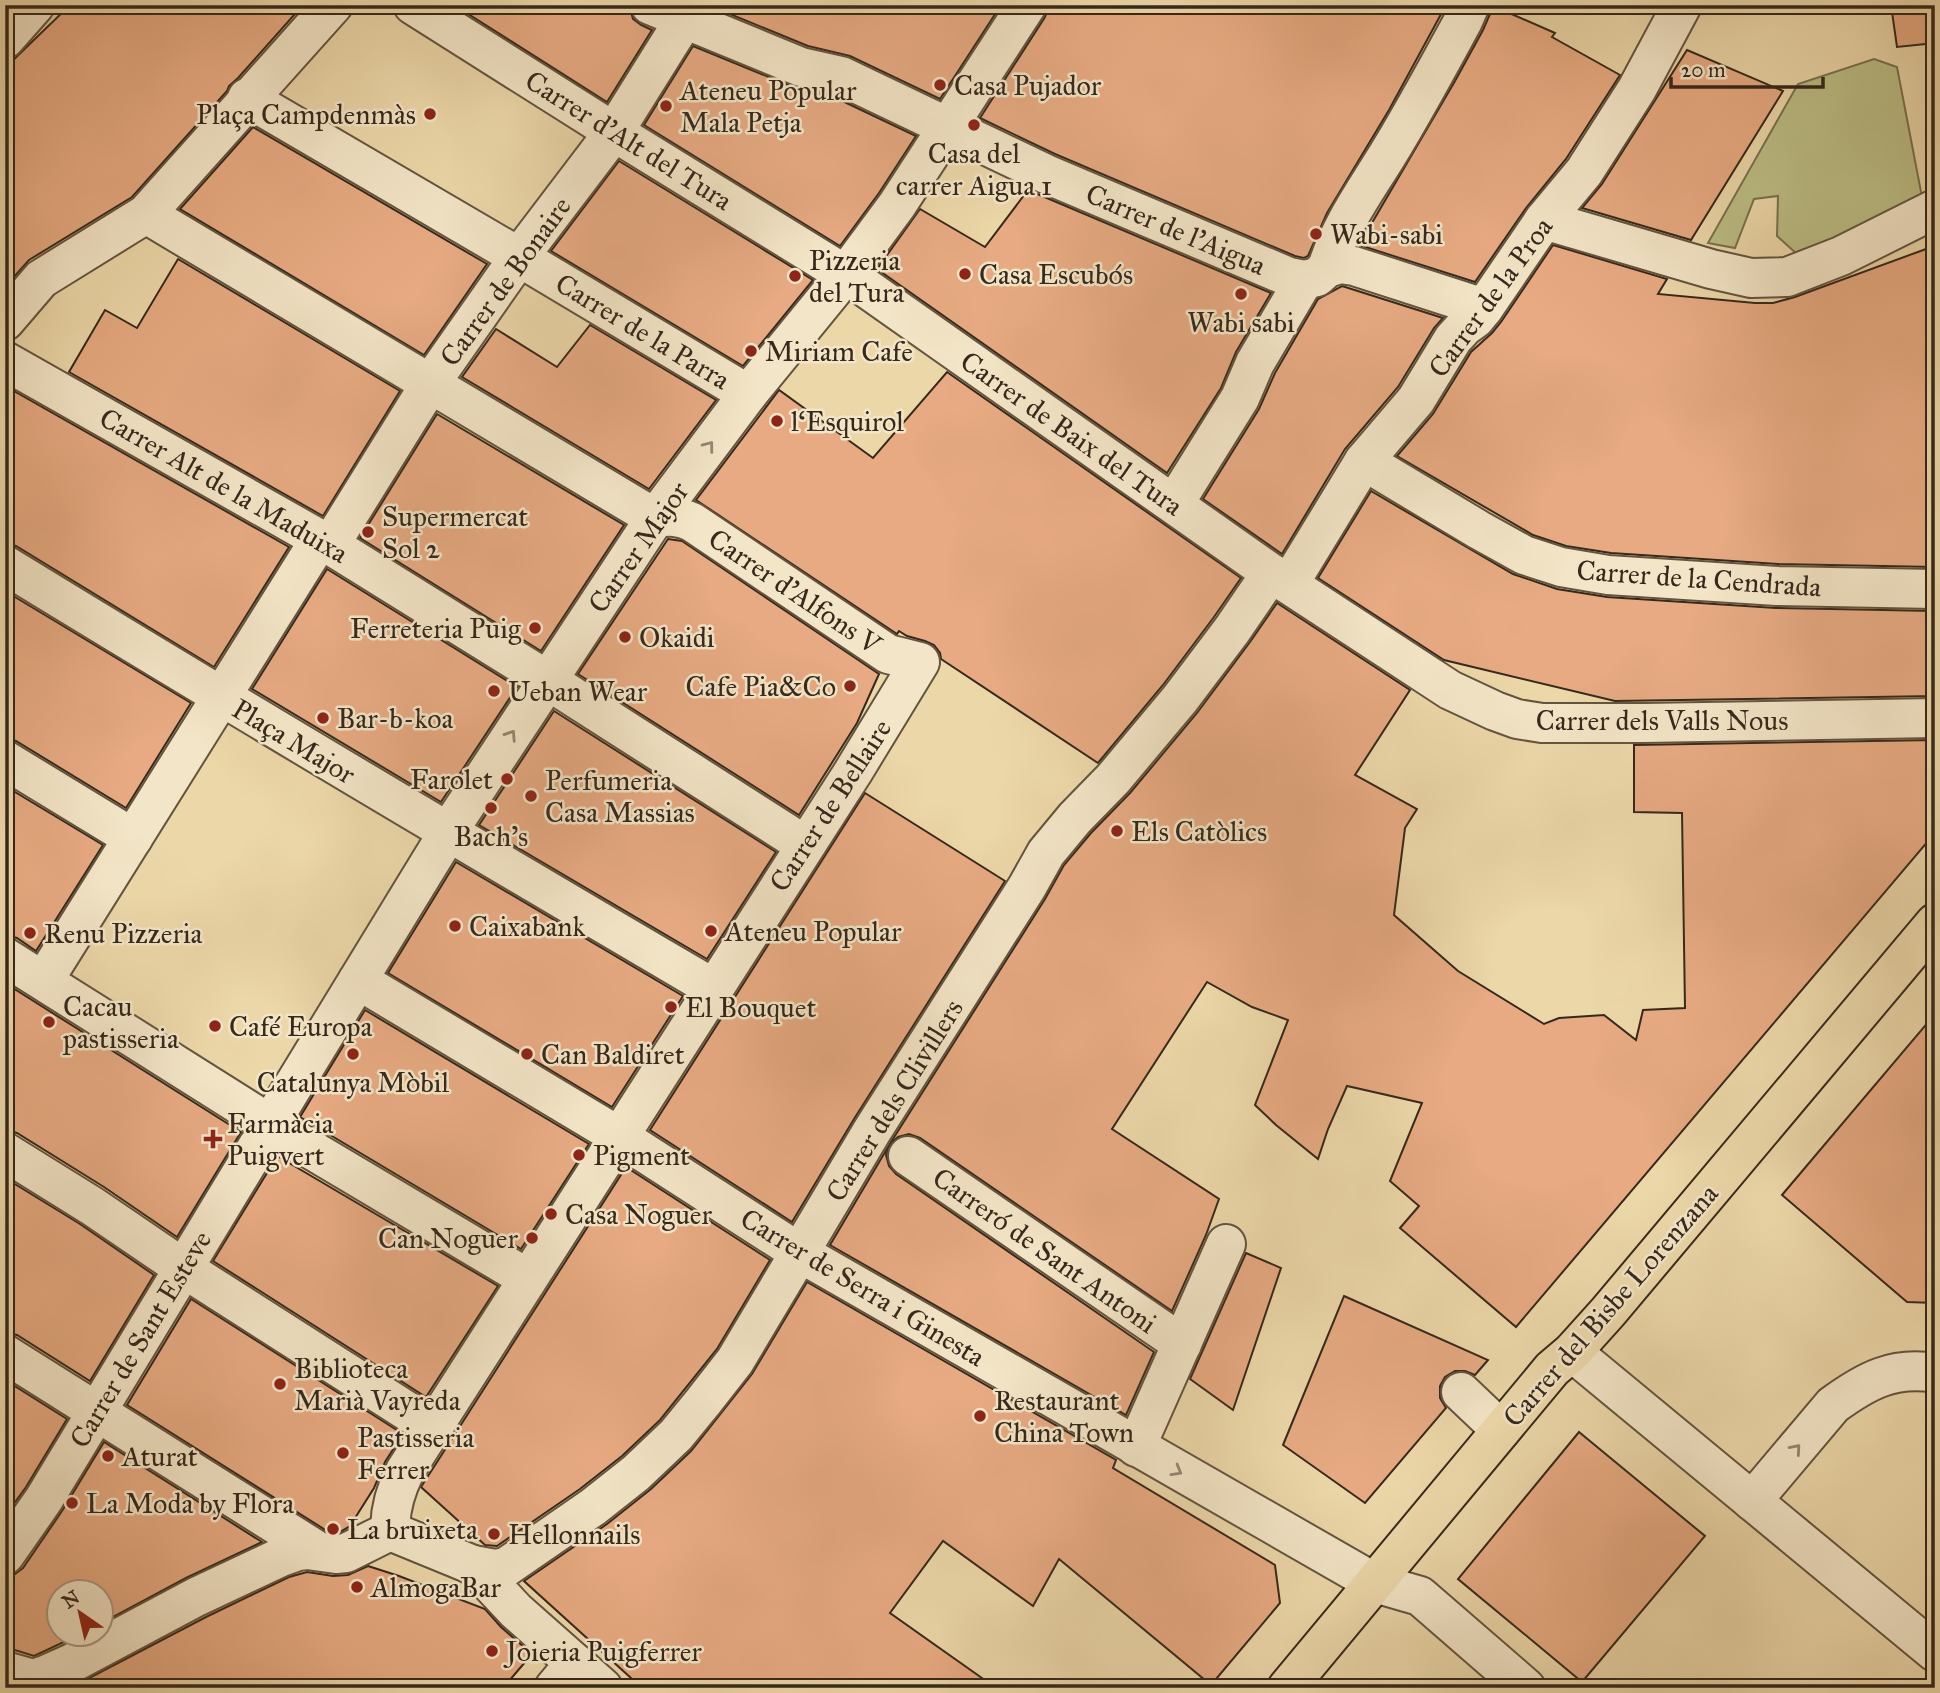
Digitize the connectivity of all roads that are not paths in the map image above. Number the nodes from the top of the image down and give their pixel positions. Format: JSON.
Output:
{"nodes":[{"id":1,"x":35,"y":5,"type":"edge"},
{"id":2,"x":333,"y":5,"type":"edge"},
{"id":3,"x":413,"y":5,"type":"edge"},
{"id":4,"x":1027,"y":5,"type":"edge"},
{"id":5,"x":1470,"y":5,"type":"edge"},
{"id":6,"x":1682,"y":5,"type":"edge"},
{"id":7,"x":667,"y":13,"type":"edge"},
{"id":8,"x":5,"y":39,"type":"edge"},
{"id":9,"x":247,"y":98,"type":"junction"},
{"id":10,"x":949,"y":126,"type":"junction"},
{"id":11,"x":614,"y":132,"type":"junction"},
{"id":12,"x":1935,"y":209,"type":"edge"},
{"id":13,"x":146,"y":214,"type":"junction"},
{"id":14,"x":1544,"y":220,"type":"junction"},
{"id":15,"x":519,"y":257,"type":"junction"},
{"id":16,"x":846,"y":274,"type":"junction"},
{"id":17,"x":1316,"y":274,"type":"junction"},
{"id":18,"x":1442,"y":294,"type":"junction"},
{"id":19,"x":1484,"y":308,"type":"junction"},
{"id":20,"x":5,"y":321,"type":"edge"},
{"id":21,"x":1453,"y":339,"type":"junction"},
{"id":22,"x":5,"y":361,"type":"edge"},
{"id":23,"x":430,"y":384,"type":"junction"},
{"id":24,"x":748,"y":394,"type":"junction"},
{"id":25,"x":1364,"y":461,"type":"junction"},
{"id":26,"x":1174,"y":505,"type":"junction"},
{"id":27,"x":663,"y":517,"type":"junction"},
{"id":28,"x":325,"y":542,"type":"junction"},
{"id":29,"x":5,"y":565,"type":"edge"},
{"id":30,"x":1286,"y":582,"type":"junction"},
{"id":31,"x":1935,"y":589,"type":"edge"},
{"id":32,"x":920,"y":662,"type":"joint"},
{"id":33,"x":547,"y":680,"type":"junction"},
{"id":34,"x":220,"y":697,"type":"junction"},
{"id":35,"x":1935,"y":718,"type":"edge"},
{"id":36,"x":5,"y":760,"type":"edge"},
{"id":37,"x":448,"y":833,"type":"junction"},
{"id":38,"x":133,"y":838,"type":"junction"},
{"id":39,"x":805,"y":845,"type":"junction"},
{"id":40,"x":1935,"y":923,"type":"edge"},
{"id":41,"x":5,"y":957,"type":"edge"},
{"id":42,"x":44,"y":980,"type":"junction"},
{"id":43,"x":358,"y":980,"type":"junction"},
{"id":44,"x":713,"y":988,"type":"junction"},
{"id":45,"x":274,"y":1131,"type":"junction"},
{"id":46,"x":620,"y":1137,"type":"junction"},
{"id":47,"x":888,"y":1141,"type":"junction"},
{"id":48,"x":5,"y":1152,"type":"edge"},
{"id":49,"x":806,"y":1242,"type":"junction"},
{"id":50,"x":1226,"y":1244,"type":"dead end"},
{"id":51,"x":183,"y":1268,"type":"junction"},
{"id":52,"x":527,"y":1278,"type":"junction"},
{"id":53,"x":1182,"y":1344,"type":"junction"},
{"id":54,"x":1572,"y":1352,"type":"junction"},
{"id":55,"x":5,"y":1354,"type":"edge"},
{"id":56,"x":1935,"y":1373,"type":"edge"},
{"id":57,"x":1461,"y":1392,"type":"dead end"},
{"id":58,"x":97,"y":1411,"type":"junction"},
{"id":59,"x":432,"y":1427,"type":"junction"},
{"id":60,"x":1501,"y":1430,"type":"junction"},
{"id":61,"x":1136,"y":1447,"type":"junction"},
{"id":62,"x":1752,"y":1501,"type":"junction"},
{"id":63,"x":390,"y":1524,"type":"junction"},
{"id":64,"x":318,"y":1551,"type":"junction"},
{"id":65,"x":5,"y":1555,"type":"edge"},
{"id":66,"x":473,"y":1565,"type":"junction"},
{"id":67,"x":1375,"y":1583,"type":"junction"},
{"id":68,"x":1935,"y":1652,"type":"edge"},
{"id":69,"x":561,"y":1665,"type":"edge"},
{"id":70,"x":5,"y":1671,"type":"edge"},
{"id":71,"x":603,"y":1688,"type":"edge"},
{"id":72,"x":1287,"y":1688,"type":"edge"},
{"id":73,"x":1526,"y":1688,"type":"edge"}],
"edges":[{"from":1,"to":8,"type":"street"},
{"from":2,"to":9,"type":"street"},
{"from":3,"to":11,"type":"street","name":"Carrer d'Alt del Tura"},
{"from":4,"to":10,"type":"street","name":"Carrer Major"},
{"from":5,"to":17,"type":"street"},
{"from":6,"to":14,"type":"street","name":"Carrer de la Proa"},
{"from":7,"to":10,"type":"street","name":"Carrer de l'Aigua"},
{"from":7,"to":11,"type":"street","name":"Carrer de Bonaire"},
{"from":9,"to":13,"type":"street"},
{"from":9,"to":15,"type":"street","name":"Carrer de la Parra"},
{"from":10,"to":16,"type":"street","name":"Carrer Major"},
{"from":10,"to":17,"type":"street","name":"Carrer de l'Aigua"},
{"from":11,"to":15,"type":"street","name":"Carrer de Bonaire"},
{"from":11,"to":16,"type":"street","name":"Carrer d'Alt del Tura"},
{"from":12,"to":14,"type":"street"},
{"from":13,"to":20,"type":"street"},
{"from":13,"to":23,"type":"street","name":"Carrer d'Alfons V"},
{"from":14,"to":19,"type":"street","name":"Carrer de la Proa"},
{"from":15,"to":23,"type":"street","name":"Carrer de Bonaire"},
{"from":15,"to":24,"type":"street","name":"Carrer de la Parra"},
{"from":16,"to":24,"type":"street","name":"Carrer Major"},
{"from":16,"to":26,"type":"street","name":"Carrer de Baix del Tura"},
{"from":17,"to":18,"type":"street","name":"Carrer de l'Aigua"},
{"from":17,"to":26,"type":"street"},
{"from":18,"to":19,"type":"street","name":"Carrer de l'Aigua"},
{"from":18,"to":21,"type":"street"},
{"from":19,"to":21,"type":"street","name":"Carrer de la Proa"},
{"from":21,"to":25,"type":"street","name":"Carrer de la Proa"},
{"from":22,"to":28,"type":"street","name":"Carrer Alt de la Maduixa"},
{"from":23,"to":27,"type":"street","name":"Carrer d'Alfons V"},
{"from":23,"to":28,"type":"street","name":"Carrer de Bonaire"},
{"from":27,"to":24,"type":"street","name":"Carrer Major","one_way":true},
{"from":25,"to":30,"type":"street","name":"Carrer de la Proa"},
{"from":25,"to":31,"type":"street","name":"Carrer de la Cendrada"},
{"from":26,"to":30,"type":"street","name":"Carrer de Baix del Tura"},
{"from":27,"to":32,"type":"street","name":"Carrer d'Alfons V"},
{"from":27,"to":33,"type":"street","name":"Carrer Major"},
{"from":28,"to":33,"type":"street","name":"Carrer Alt de la Maduixa"},
{"from":28,"to":34,"type":"street","name":"Carrer de Bonaire"},
{"from":29,"to":34,"type":"street"},
{"from":30,"to":35,"type":"street","name":"Carrer dels Valls Nous"},
{"from":30,"to":47,"type":"street","name":"Carrer dels Clivillers"},
{"from":32,"to":39,"type":"street","name":"Carrer de Bellaire"},
{"from":37,"to":33,"type":"street","name":"Carrer Major","one_way":true},
{"from":33,"to":39,"type":"street","name":"Carrer Alt de la Maduixa"},
{"from":34,"to":37,"type":"street","name":"Plaça Major"},
{"from":34,"to":38,"type":"street","name":"Plaça Major"},
{"from":36,"to":38,"type":"street"},
{"from":37,"to":43,"type":"street"},
{"from":37,"to":44,"type":"street","name":"Plaça Major"},
{"from":38,"to":42,"type":"street","name":"Plaça Major"},
{"from":39,"to":44,"type":"street","name":"Carrer de Bellaire"},
{"from":40,"to":54,"type":"main road","name":"Carrer del Bisbe Lorenzana"},
{"from":41,"to":42,"type":"street"},
{"from":42,"to":45,"type":"street"},
{"from":43,"to":45,"type":"street"},
{"from":43,"to":46,"type":"street","name":"Carrer de Serra i Ginesta"},
{"from":44,"to":46,"type":"street","name":"Carrer de Bellaire"},
{"from":45,"to":51,"type":"street","name":"Carrer de Sant Esteve"},
{"from":45,"to":52,"type":"street"},
{"from":46,"to":49,"type":"street","name":"Carrer de Serra i Ginesta"},
{"from":46,"to":52,"type":"street","name":"Carrer de Bellaire"},
{"from":47,"to":49,"type":"street","name":"Carrer dels Clivillers"},
{"from":47,"to":53,"type":"street","name":"Carreró de Sant Antoni"},
{"from":48,"to":51,"type":"street"},
{"from":49,"to":61,"type":"street","name":"Carrer de Serra i Ginesta"},
{"from":49,"to":66,"type":"street","name":"Carrer dels Clivillers"},
{"from":50,"to":53,"type":"street"},
{"from":51,"to":58,"type":"street","name":"Carrer de Sant Esteve"},
{"from":51,"to":59,"type":"street"},
{"from":52,"to":59,"type":"street","name":"Carrer de Bellaire"},
{"from":53,"to":61,"type":"street"},
{"from":54,"to":60,"type":"main road","name":"Carrer del Bisbe Lorenzana"},
{"from":54,"to":62,"type":"street"},
{"from":55,"to":58,"type":"street"},
{"from":62,"to":56,"type":"street","one_way":true},
{"from":57,"to":60,"type":"street"},
{"from":58,"to":64,"type":"street"},
{"from":58,"to":65,"type":"street","name":"Carrer de Sant Esteve"},
{"from":59,"to":63,"type":"street","name":"Carrer de Bellaire"},
{"from":60,"to":67,"type":"main road","name":"Carrer del Bisbe Lorenzana"},
{"from":61,"to":67,"type":"street","name":"Carrer de Serra i Ginesta","one_way":true},
{"from":62,"to":68,"type":"street"},
{"from":63,"to":64,"type":"street"},
{"from":63,"to":66,"type":"street"},
{"from":64,"to":70,"type":"street"},
{"from":66,"to":69,"type":"street"},
{"from":67,"to":72,"type":"main road","name":"Carrer del Bisbe Lorenzana"},
{"from":67,"to":73,"type":"street","name":"Carrer de Serra i Ginesta"},
{"from":69,"to":71,"type":"street"}]}
